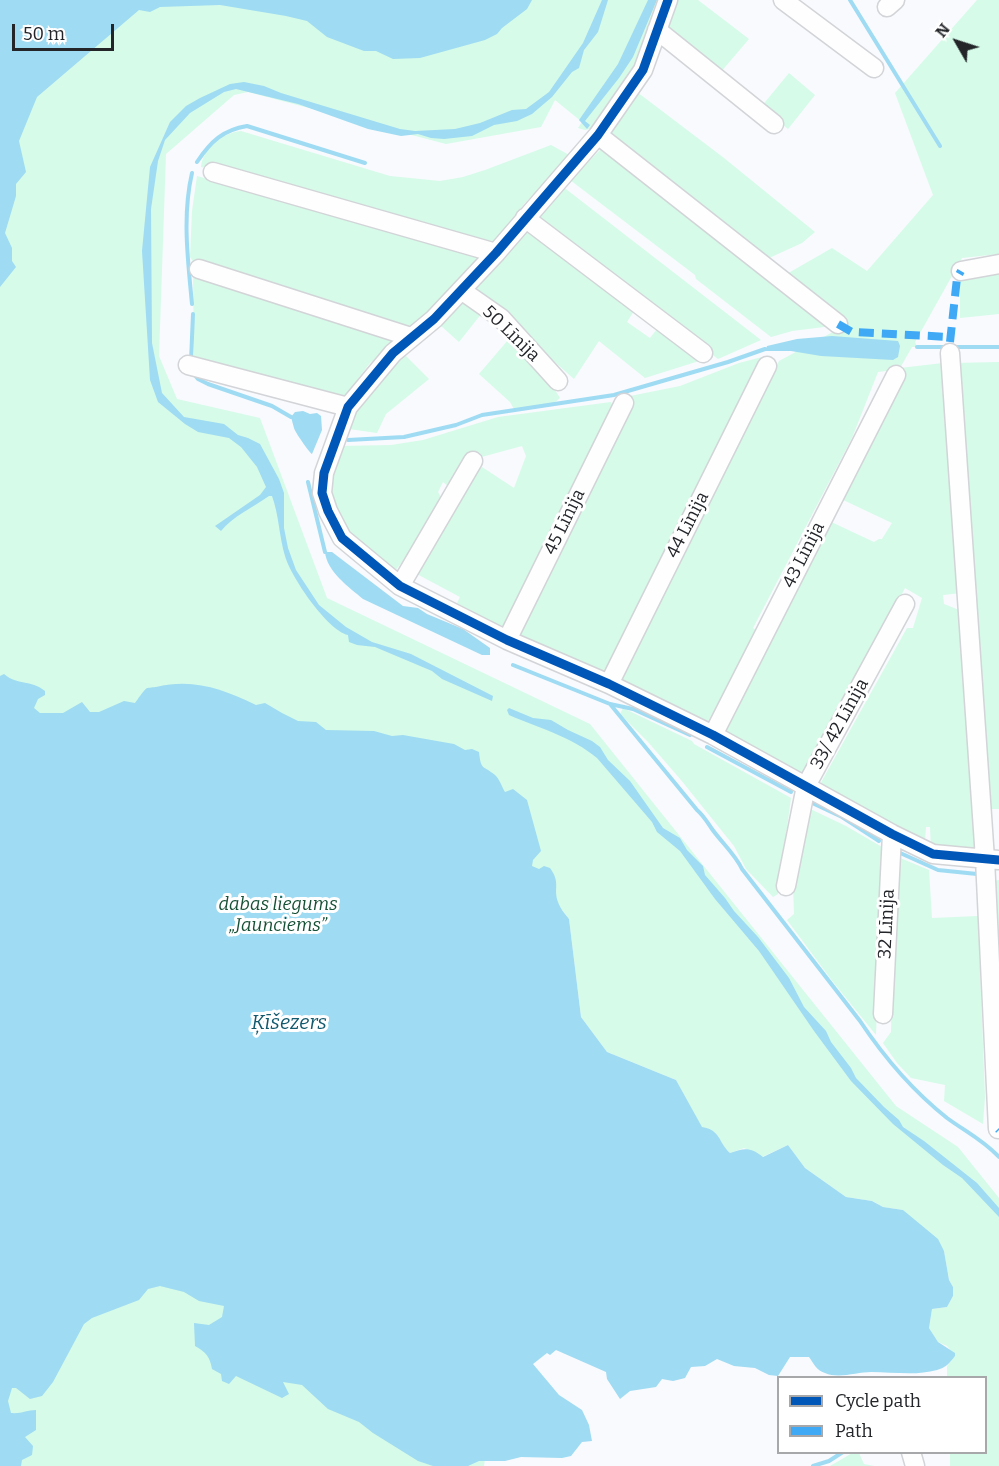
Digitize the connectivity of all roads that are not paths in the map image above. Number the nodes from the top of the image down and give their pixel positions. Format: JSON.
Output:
{"nodes":[{"id":1,"x":668,"y":0,"type":"edge"},
{"id":2,"x":783,"y":0,"type":"edge"},
{"id":3,"x":657,"y":30,"type":"junction"},
{"id":4,"x":874,"y":68,"type":"dead end"},
{"id":5,"x":774,"y":124,"type":"dead end"},
{"id":6,"x":598,"y":135,"type":"junction"},
{"id":7,"x":213,"y":172,"type":"dead end"},
{"id":8,"x":525,"y":218,"type":"junction"},
{"id":9,"x":496,"y":253,"type":"junction"},
{"id":10,"x":999,"y":264,"type":"edge"},
{"id":11,"x":199,"y":269,"type":"dead end"},
{"id":12,"x":961,"y":271,"type":"dead end"},
{"id":13,"x":461,"y":290,"type":"junction"},
{"id":14,"x":838,"y":324,"type":"dead end"},
{"id":15,"x":411,"y":337,"type":"junction"},
{"id":16,"x":950,"y":353,"type":"dead end"},
{"id":17,"x":703,"y":354,"type":"dead end"},
{"id":18,"x":188,"y":365,"type":"dead end"},
{"id":19,"x":767,"y":366,"type":"dead end"},
{"id":20,"x":896,"y":375,"type":"dead end"},
{"id":21,"x":558,"y":381,"type":"dead end"},
{"id":22,"x":624,"y":403,"type":"dead end"},
{"id":23,"x":348,"y":407,"type":"junction"},
{"id":24,"x":473,"y":461,"type":"dead end"},
{"id":25,"x":400,"y":586,"type":"junction"},
{"id":26,"x":905,"y":604,"type":"dead end"},
{"id":27,"x":507,"y":640,"type":"junction"},
{"id":28,"x":609,"y":684,"type":"junction"},
{"id":29,"x":713,"y":735,"type":"junction"},
{"id":30,"x":806,"y":786,"type":"junction"},
{"id":31,"x":892,"y":834,"type":"junction"},
{"id":32,"x":992,"y":859,"type":"edge"},
{"id":33,"x":786,"y":886,"type":"dead end"},
{"id":34,"x":883,"y":1014,"type":"dead end"},
{"id":35,"x":998,"y":1129,"type":"edge"}],
"edges":[{"from":1,"to":3,"type":"street"},
{"from":2,"to":4,"type":"street"},
{"from":3,"to":5,"type":"street"},
{"from":3,"to":6,"type":"street"},
{"from":6,"to":8,"type":"street"},
{"from":6,"to":14,"type":"street"},
{"from":7,"to":9,"type":"street"},
{"from":8,"to":9,"type":"street"},
{"from":8,"to":17,"type":"street"},
{"from":9,"to":13,"type":"street"},
{"from":10,"to":12,"type":"street"},
{"from":11,"to":15,"type":"street"},
{"from":13,"to":15,"type":"street"},
{"from":13,"to":21,"type":"street","name":"50 Līnija"},
{"from":15,"to":23,"type":"street"},
{"from":16,"to":32,"type":"street"},
{"from":18,"to":23,"type":"street"},
{"from":19,"to":28,"type":"street","name":"44 Līnija"},
{"from":20,"to":29,"type":"street","name":"43 Līnija"},
{"from":22,"to":27,"type":"street","name":"45 Līnija"},
{"from":23,"to":25,"type":"street"},
{"from":24,"to":25,"type":"street"},
{"from":25,"to":27,"type":"street"},
{"from":26,"to":30,"type":"street","name":"33/ 42 Līnija"},
{"from":27,"to":28,"type":"street"},
{"from":28,"to":29,"type":"street"},
{"from":29,"to":30,"type":"street"},
{"from":30,"to":31,"type":"street"},
{"from":30,"to":33,"type":"street","name":"33/ 42 Līnija"},
{"from":31,"to":32,"type":"street"},
{"from":31,"to":34,"type":"street","name":"32 Līnija"},
{"from":32,"to":35,"type":"street"}]}
